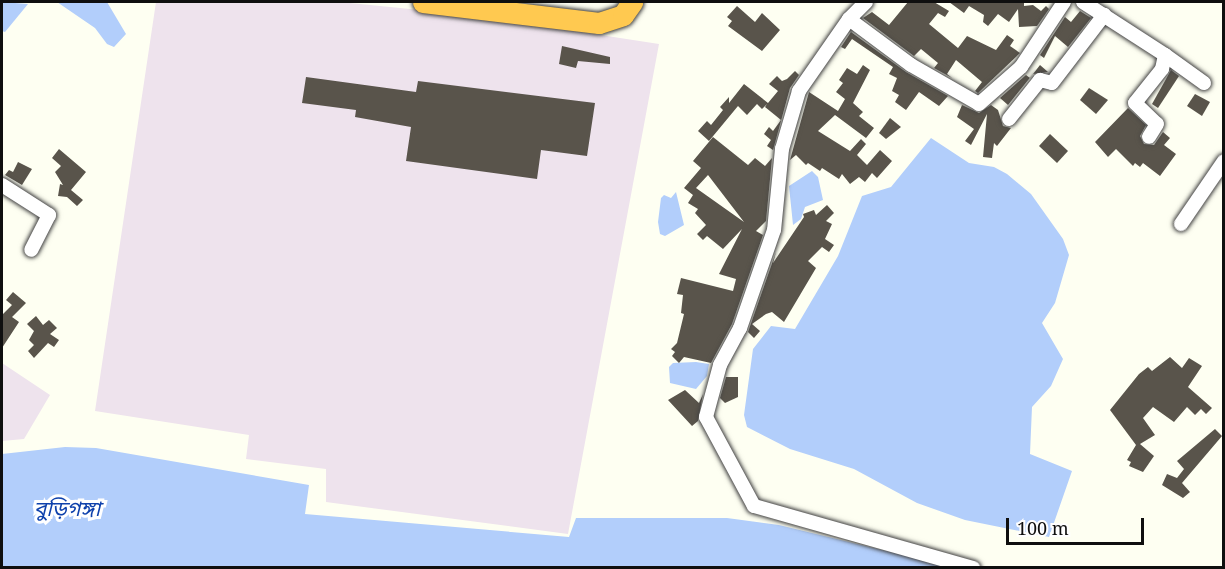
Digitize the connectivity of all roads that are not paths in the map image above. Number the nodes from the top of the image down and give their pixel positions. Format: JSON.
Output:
{"nodes":[{"id":1,"x":423,"y":2,"type":"edge"},
{"id":2,"x":512,"y":2,"type":"edge"},
{"id":3,"x":621,"y":2,"type":"edge"},
{"id":4,"x":632,"y":2,"type":"edge"},
{"id":5,"x":866,"y":2,"type":"edge"},
{"id":6,"x":1064,"y":2,"type":"edge"},
{"id":7,"x":1083,"y":2,"type":"edge"},
{"id":8,"x":1104,"y":15,"type":"junction"},
{"id":9,"x":849,"y":19,"type":"junction"},
{"id":10,"x":1165,"y":55,"type":"junction"},
{"id":11,"x":1204,"y":83,"type":"dead end"},
{"id":12,"x":1009,"y":119,"type":"dead end"},
{"id":13,"x":1149,"y":137,"type":"dead end"},
{"id":14,"x":1224,"y":161,"type":"edge"},
{"id":15,"x":2,"y":186,"type":"edge"},
{"id":16,"x":1180,"y":224,"type":"dead end"},
{"id":17,"x":31,"y":250,"type":"dead end"},
{"id":18,"x":973,"y":567,"type":"edge"}],
"edges":[{"from":1,"to":4,"type":"highway"},
{"from":2,"to":3,"type":"highway"},
{"from":5,"to":9,"type":"street"},
{"from":6,"to":9,"type":"street"},
{"from":7,"to":8,"type":"street"},
{"from":8,"to":10,"type":"street"},
{"from":8,"to":12,"type":"street"},
{"from":9,"to":18,"type":"street"},
{"from":10,"to":11,"type":"street"},
{"from":10,"to":13,"type":"street"},
{"from":14,"to":16,"type":"street"},
{"from":15,"to":17,"type":"street"}]}
